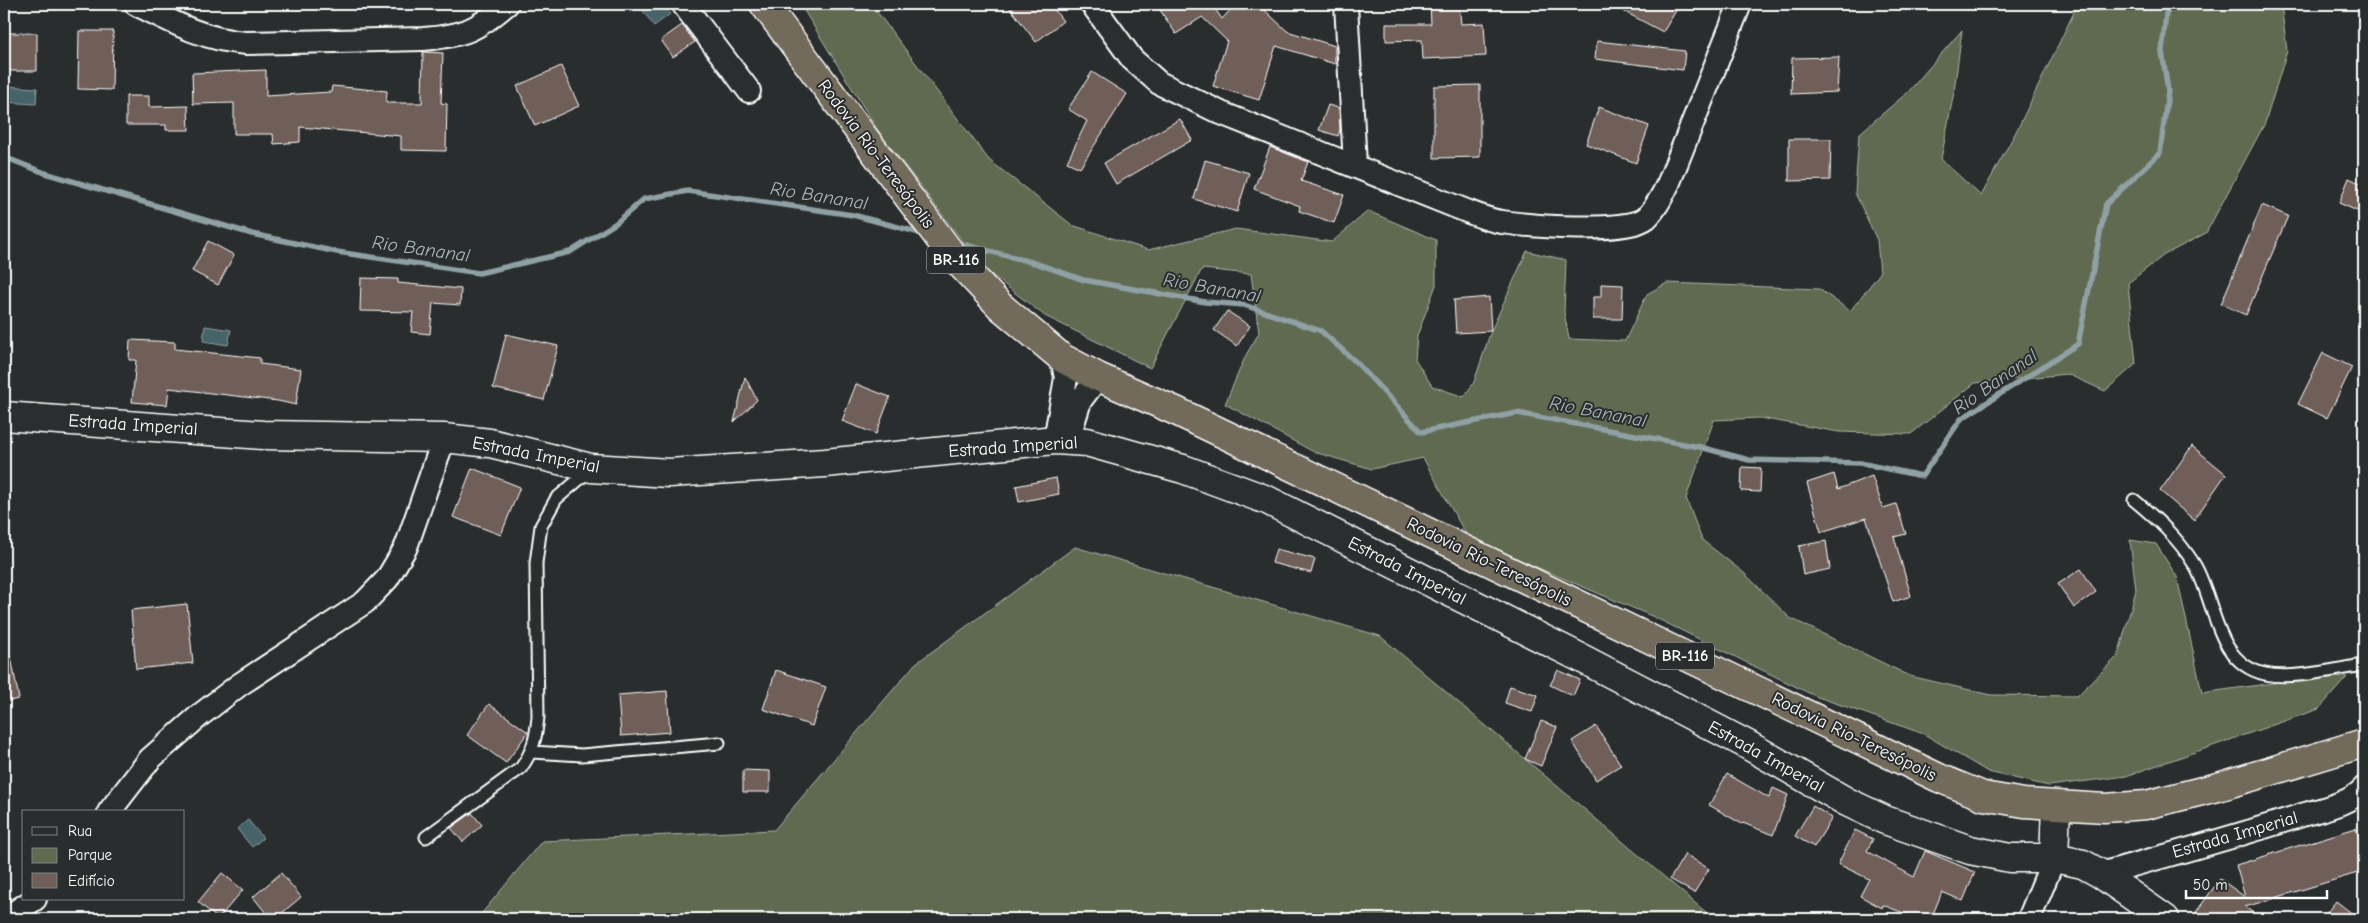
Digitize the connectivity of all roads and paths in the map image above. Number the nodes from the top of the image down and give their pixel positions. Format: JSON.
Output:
{"nodes":[{"id":1,"x":136,"y":4,"type":"edge"},
{"id":2,"x":507,"y":4,"type":"edge"},
{"id":3,"x":683,"y":4,"type":"edge"},
{"id":4,"x":764,"y":4,"type":"edge"},
{"id":5,"x":1092,"y":4,"type":"edge"},
{"id":6,"x":1346,"y":4,"type":"edge"},
{"id":7,"x":1740,"y":4,"type":"edge"},
{"id":8,"x":749,"y":91,"type":"dead end"},
{"id":9,"x":1355,"y":165,"type":"junction"},
{"id":10,"x":1062,"y":358,"type":"junction"},
{"id":11,"x":1098,"y":377,"type":"junction"},
{"id":12,"x":4,"y":416,"type":"edge"},
{"id":13,"x":444,"y":438,"type":"junction"},
{"id":14,"x":1061,"y":440,"type":"junction"},
{"id":15,"x":591,"y":468,"type":"junction"},
{"id":16,"x":2134,"y":500,"type":"dead end"},
{"id":17,"x":2364,"y":665,"type":"edge"},
{"id":18,"x":719,"y":742,"type":"dead end"},
{"id":19,"x":2364,"y":743,"type":"edge"},
{"id":20,"x":532,"y":752,"type":"junction"},
{"id":21,"x":2364,"y":788,"type":"edge"},
{"id":22,"x":2056,"y":806,"type":"junction"},
{"id":23,"x":111,"y":810,"type":"edge"},
{"id":24,"x":426,"y":837,"type":"dead end"},
{"id":25,"x":2054,"y":858,"type":"junction"},
{"id":26,"x":2101,"y":874,"type":"junction"},
{"id":27,"x":33,"y":900,"type":"edge"},
{"id":28,"x":4,"y":919,"type":"edge"},
{"id":29,"x":2029,"y":919,"type":"edge"},
{"id":30,"x":2165,"y":919,"type":"edge"}],
"edges":[{"from":1,"to":2,"type":"street"},
{"from":3,"to":8,"type":"street"},
{"from":4,"to":10,"type":"highway","name":"Rodovia Rio-Teresópolis","number":"BR-116"},
{"from":5,"to":9,"type":"street"},
{"from":6,"to":9,"type":"street"},
{"from":7,"to":9,"type":"street"},
{"from":10,"to":11,"type":"highway","name":"Rodovia Rio-Teresópolis","number":"BR-116"},
{"from":10,"to":14,"type":"street"},
{"from":11,"to":14,"type":"street"},
{"from":11,"to":22,"type":"highway","name":"Rodovia Rio-Teresópolis","number":"BR-116"},
{"from":12,"to":13,"type":"street","name":"Estrada Imperial"},
{"from":13,"to":15,"type":"street","name":"Estrada Imperial"},
{"from":13,"to":23,"type":"street"},
{"from":14,"to":15,"type":"street","name":"Estrada Imperial"},
{"from":14,"to":25,"type":"street","name":"Estrada Imperial"},
{"from":15,"to":20,"type":"lane"},
{"from":16,"to":17,"type":"lane"},
{"from":18,"to":20,"type":"lane"},
{"from":19,"to":22,"type":"highway","name":"Rodovia Rio-Teresópolis","number":"BR-116"},
{"from":20,"to":24,"type":"lane"},
{"from":21,"to":26,"type":"street","name":"Estrada Imperial"},
{"from":22,"to":25,"type":"street"},
{"from":25,"to":26,"type":"street","name":"Estrada Imperial"},
{"from":25,"to":29,"type":"street"},
{"from":26,"to":30,"type":"street","name":"Estrada Imperial"},
{"from":27,"to":28,"type":"street"}]}
